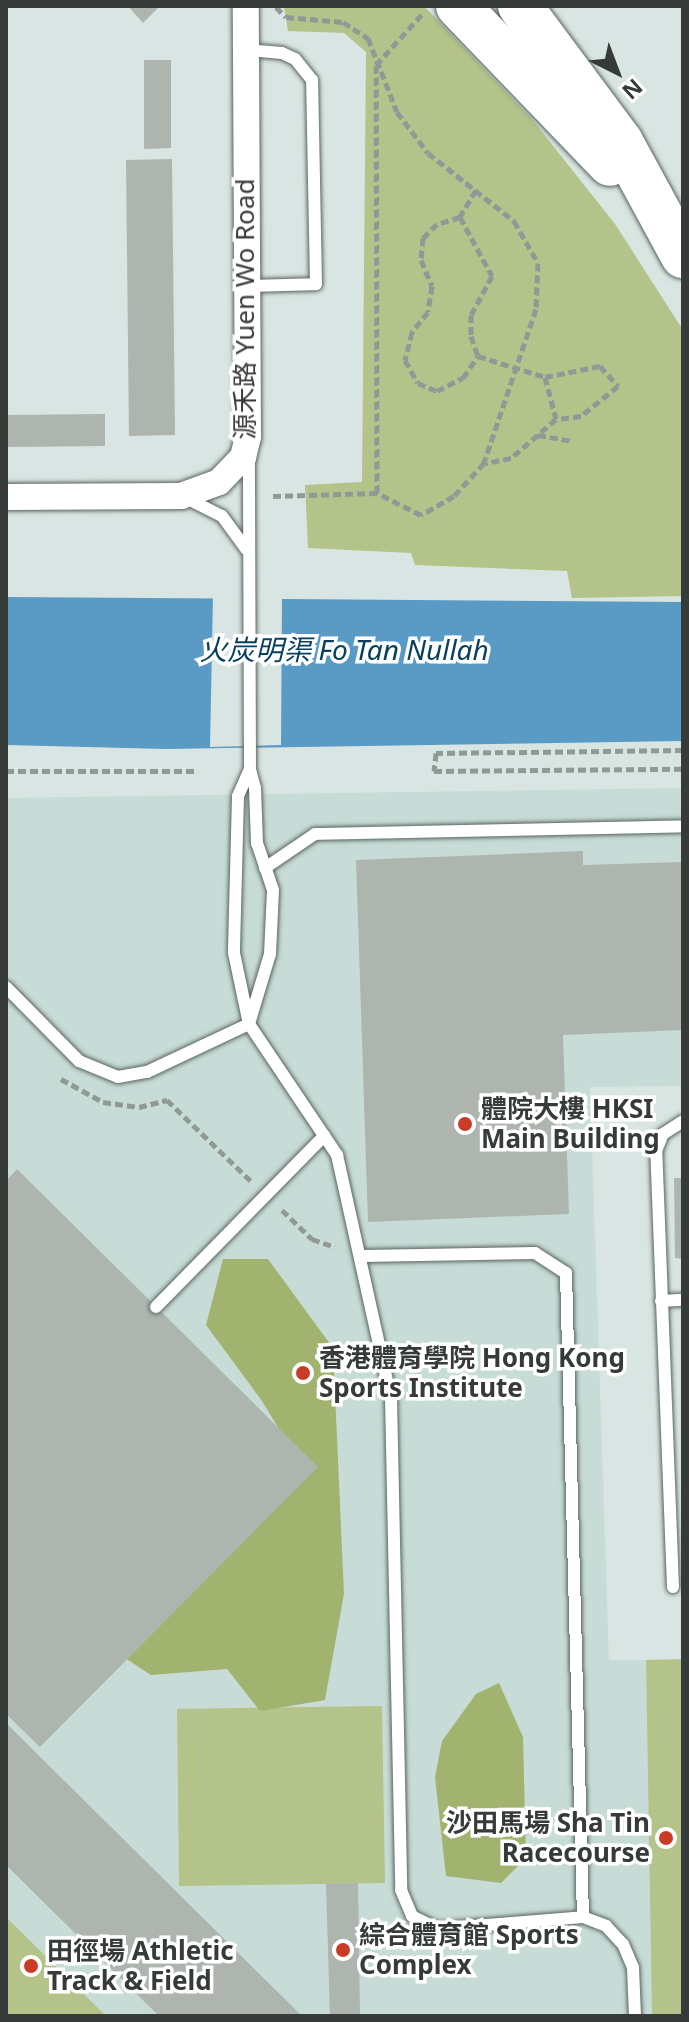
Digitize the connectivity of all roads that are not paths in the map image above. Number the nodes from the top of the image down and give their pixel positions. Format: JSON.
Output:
{"nodes":[{"id":1,"x":246,"y":6,"type":"edge"},
{"id":2,"x":520,"y":6,"type":"edge"},
{"id":3,"x":441,"y":9,"type":"edge"},
{"id":4,"x":246,"y":50,"type":"junction"},
{"id":5,"x":658,"y":211,"type":"junction"},
{"id":6,"x":683,"y":256,"type":"edge"},
{"id":7,"x":246,"y":286,"type":"junction"},
{"id":8,"x":248,"y":437,"type":"junction"},
{"id":9,"x":181,"y":496,"type":"junction"},
{"id":10,"x":6,"y":497,"type":"edge"},
{"id":11,"x":250,"y":561,"type":"junction"},
{"id":12,"x":250,"y":769,"type":"junction"},
{"id":13,"x":683,"y":826,"type":"edge"},
{"id":14,"x":265,"y":868,"type":"junction"},
{"id":15,"x":6,"y":987,"type":"edge"},
{"id":16,"x":249,"y":1024,"type":"junction"},
{"id":17,"x":683,"y":1121,"type":"edge"},
{"id":18,"x":324,"y":1136,"type":"junction"},
{"id":19,"x":362,"y":1256,"type":"junction"},
{"id":20,"x":683,"y":1300,"type":"edge"},
{"id":21,"x":661,"y":1301,"type":"junction"},
{"id":22,"x":156,"y":1307,"type":"dead end"},
{"id":23,"x":668,"y":1492,"type":"junction"},
{"id":24,"x":683,"y":1492,"type":"edge"},
{"id":25,"x":673,"y":1587,"type":"dead end"},
{"id":26,"x":583,"y":1917,"type":"junction"},
{"id":27,"x":635,"y":2016,"type":"edge"}],
"edges":[{"from":1,"to":4,"type":"street","name":"源禾路 Yuen Wo Road"},
{"from":2,"to":5,"type":"highway"},
{"from":3,"to":5,"type":"highway"},
{"from":4,"to":7,"type":"street","name":"源禾路 Yuen Wo Road"},
{"from":4,"to":7,"type":"lane"},
{"from":5,"to":6,"type":"highway"},
{"from":7,"to":8,"type":"street","name":"源禾路 Yuen Wo Road"},
{"from":8,"to":9,"type":"street","name":"源禾路 Yuen Wo Road"},
{"from":8,"to":11,"type":"lane"},
{"from":9,"to":10,"type":"street","name":"源禾路 Yuen Wo Road"},
{"from":9,"to":11,"type":"lane"},
{"from":11,"to":12,"type":"lane"},
{"from":12,"to":14,"type":"lane"},
{"from":12,"to":16,"type":"lane"},
{"from":13,"to":14,"type":"lane"},
{"from":14,"to":16,"type":"lane"},
{"from":15,"to":16,"type":"lane"},
{"from":16,"to":18,"type":"lane"},
{"from":17,"to":21,"type":"lane"},
{"from":18,"to":19,"type":"lane"},
{"from":18,"to":22,"type":"lane"},
{"from":19,"to":26,"type":"lane"},
{"from":19,"to":26,"type":"lane"},
{"from":20,"to":21,"type":"lane"},
{"from":21,"to":23,"type":"lane"},
{"from":23,"to":24,"type":"lane"},
{"from":23,"to":25,"type":"lane"},
{"from":26,"to":27,"type":"lane"}]}
